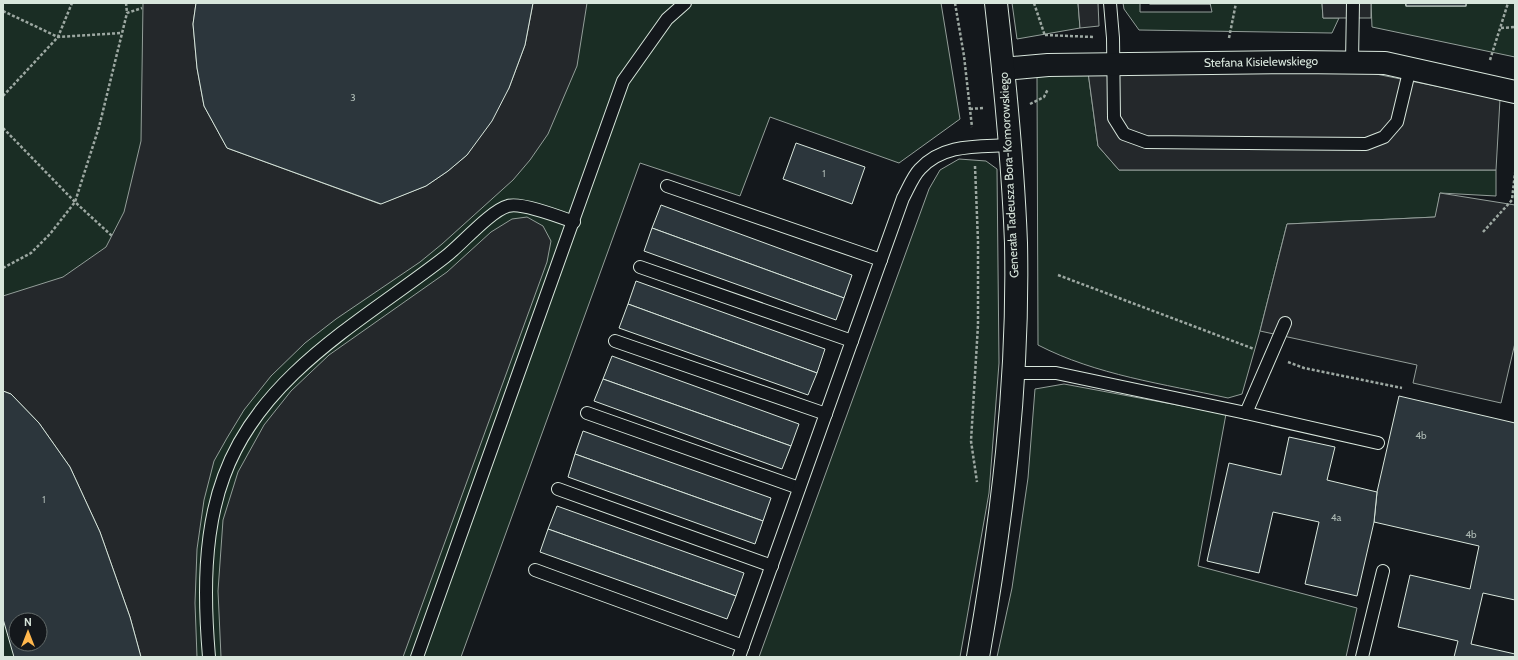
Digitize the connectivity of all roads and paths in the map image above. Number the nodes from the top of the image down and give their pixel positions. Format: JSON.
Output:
{"nodes":[{"id":1,"x":72,"y":3,"type":"edge"},
{"id":2,"x":126,"y":3,"type":"edge"},
{"id":3,"x":685,"y":3,"type":"edge"},
{"id":4,"x":955,"y":3,"type":"edge"},
{"id":5,"x":996,"y":3,"type":"edge"},
{"id":6,"x":1034,"y":3,"type":"edge"},
{"id":7,"x":1110,"y":3,"type":"edge"},
{"id":8,"x":1236,"y":3,"type":"edge"},
{"id":9,"x":1353,"y":3,"type":"edge"},
{"id":10,"x":1508,"y":3,"type":"edge"},
{"id":11,"x":142,"y":8,"type":"dead end"},
{"id":12,"x":3,"y":11,"type":"edge"},
{"id":13,"x":127,"y":13,"type":"junction"},
{"id":14,"x":1501,"y":28,"type":"junction"},
{"id":15,"x":1515,"y":28,"type":"edge"},
{"id":16,"x":121,"y":33,"type":"junction"},
{"id":17,"x":58,"y":37,"type":"junction"},
{"id":18,"x":1228,"y":38,"type":"dead end"},
{"id":19,"x":1046,"y":40,"type":"dead end"},
{"id":20,"x":1490,"y":60,"type":"dead end"},
{"id":21,"x":1352,"y":62,"type":"junction"},
{"id":22,"x":1112,"y":65,"type":"junction"},
{"id":23,"x":1410,"y":68,"type":"junction"},
{"id":24,"x":1003,"y":69,"type":"junction"},
{"id":25,"x":1049,"y":85,"type":"dead end"},
{"id":26,"x":1515,"y":92,"type":"edge"},
{"id":27,"x":3,"y":96,"type":"edge"},
{"id":28,"x":1025,"y":105,"type":"dead end"},
{"id":29,"x":989,"y":107,"type":"dead end"},
{"id":30,"x":970,"y":109,"type":"junction"},
{"id":31,"x":3,"y":128,"type":"edge"},
{"id":32,"x":1010,"y":145,"type":"junction"},
{"id":33,"x":974,"y":147,"type":"junction"},
{"id":34,"x":1515,"y":173,"type":"edge"},
{"id":35,"x":667,"y":186,"type":"dead end"},
{"id":36,"x":75,"y":202,"type":"junction"},
{"id":37,"x":574,"y":222,"type":"junction"},
{"id":38,"x":1482,"y":232,"type":"dead end"},
{"id":39,"x":112,"y":236,"type":"dead end"},
{"id":40,"x":881,"y":260,"type":"junction"},
{"id":41,"x":3,"y":268,"type":"edge"},
{"id":42,"x":640,"y":268,"type":"dead end"},
{"id":43,"x":1058,"y":274,"type":"dead end"},
{"id":44,"x":1285,"y":323,"type":"dead end"},
{"id":45,"x":615,"y":341,"type":"dead end"},
{"id":46,"x":852,"y":341,"type":"junction"},
{"id":47,"x":1272,"y":355,"type":"junction"},
{"id":48,"x":1014,"y":373,"type":"junction"},
{"id":49,"x":1402,"y":388,"type":"dead end"},
{"id":50,"x":587,"y":413,"type":"dead end"},
{"id":51,"x":1246,"y":413,"type":"junction"},
{"id":52,"x":826,"y":414,"type":"junction"},
{"id":53,"x":971,"y":441,"type":"dead end"},
{"id":54,"x":1378,"y":443,"type":"dead end"},
{"id":55,"x":799,"y":488,"type":"junction"},
{"id":56,"x":558,"y":489,"type":"dead end"},
{"id":57,"x":772,"y":566,"type":"junction"},
{"id":58,"x":535,"y":570,"type":"dead end"},
{"id":59,"x":1383,"y":571,"type":"dead end"},
{"id":60,"x":741,"y":652,"type":"edge"},
{"id":61,"x":209,"y":657,"type":"edge"},
{"id":62,"x":417,"y":657,"type":"edge"},
{"id":63,"x":978,"y":657,"type":"edge"},
{"id":64,"x":1362,"y":657,"type":"edge"}],
"edges":[{"from":1,"to":17,"type":"path"},
{"from":2,"to":13,"type":"path"},
{"from":3,"to":37,"type":"lane"},
{"from":4,"to":30,"type":"path"},
{"from":5,"to":24,"type":"street","name":"Generała Tadeusza Bora-Komorowskiego"},
{"from":6,"to":19,"type":"path"},
{"from":7,"to":22,"type":"lane"},
{"from":8,"to":18,"type":"path"},
{"from":9,"to":21,"type":"lane"},
{"from":10,"to":14,"type":"path"},
{"from":11,"to":13,"type":"path"},
{"from":12,"to":17,"type":"path"},
{"from":13,"to":16,"type":"path"},
{"from":14,"to":15,"type":"path"},
{"from":14,"to":20,"type":"path"},
{"from":16,"to":17,"type":"path"},
{"from":16,"to":36,"type":"path"},
{"from":17,"to":27,"type":"path"},
{"from":21,"to":22,"type":"street","name":"Stefana Kisielewskiego"},
{"from":21,"to":23,"type":"street","name":"Stefana Kisielewskiego"},
{"from":22,"to":23,"type":"lane"},
{"from":22,"to":24,"type":"street","name":"Stefana Kisielewskiego"},
{"from":23,"to":26,"type":"street","name":"Stefana Kisielewskiego"},
{"from":24,"to":32,"type":"street","name":"Generała Tadeusza Bora-Komorowskiego"},
{"from":25,"to":28,"type":"path"},
{"from":29,"to":30,"type":"path"},
{"from":30,"to":33,"type":"path"},
{"from":31,"to":36,"type":"path"},
{"from":32,"to":33,"type":"lane"},
{"from":32,"to":48,"type":"street","name":"Generała Tadeusza Bora-Komorowskiego"},
{"from":33,"to":40,"type":"lane"},
{"from":33,"to":53,"type":"path"},
{"from":34,"to":38,"type":"path"},
{"from":35,"to":40,"type":"lane"},
{"from":36,"to":39,"type":"path"},
{"from":36,"to":41,"type":"path"},
{"from":37,"to":61,"type":"lane"},
{"from":37,"to":62,"type":"lane"},
{"from":40,"to":46,"type":"lane"},
{"from":42,"to":46,"type":"lane"},
{"from":43,"to":47,"type":"path"},
{"from":44,"to":47,"type":"lane"},
{"from":45,"to":52,"type":"lane"},
{"from":46,"to":52,"type":"lane"},
{"from":47,"to":49,"type":"path"},
{"from":47,"to":51,"type":"lane"},
{"from":48,"to":51,"type":"lane"},
{"from":48,"to":63,"type":"street","name":"Generała Tadeusza Bora-Komorowskiego"},
{"from":50,"to":55,"type":"lane"},
{"from":51,"to":54,"type":"lane"},
{"from":52,"to":55,"type":"lane"},
{"from":55,"to":57,"type":"lane"},
{"from":56,"to":57,"type":"lane"},
{"from":57,"to":60,"type":"lane"},
{"from":58,"to":60,"type":"lane"},
{"from":59,"to":64,"type":"lane"}]}
